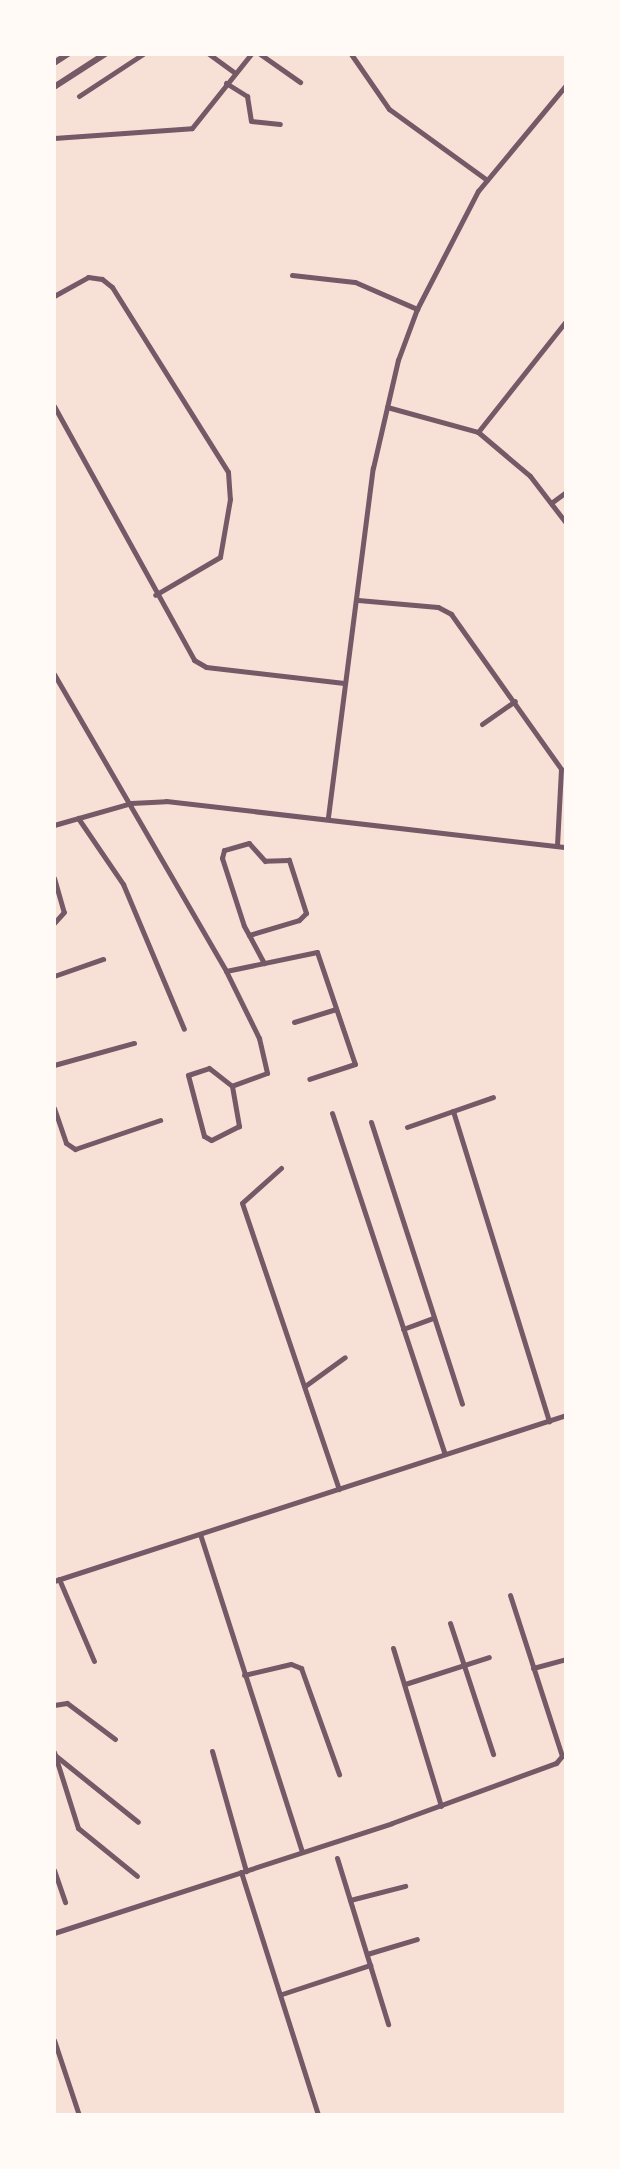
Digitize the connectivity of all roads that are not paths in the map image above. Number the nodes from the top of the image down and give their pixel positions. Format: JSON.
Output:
{"nodes":[{"id":1,"x":68,"y":54,"type":"edge"},
{"id":2,"x":106,"y":54,"type":"edge"},
{"id":3,"x":144,"y":54,"type":"edge"},
{"id":4,"x":209,"y":54,"type":"edge"},
{"id":5,"x":251,"y":54,"type":"edge"},
{"id":6,"x":260,"y":54,"type":"edge"},
{"id":7,"x":351,"y":54,"type":"edge"},
{"id":8,"x":54,"y":63,"type":"edge"},
{"id":9,"x":234,"y":72,"type":"junction"},
{"id":10,"x":300,"y":82,"type":"dead end"},
{"id":11,"x":226,"y":83,"type":"junction"},
{"id":12,"x":566,"y":85,"type":"edge"},
{"id":13,"x":54,"y":87,"type":"edge"},
{"id":14,"x":79,"y":96,"type":"dead end"},
{"id":15,"x":280,"y":124,"type":"dead end"},
{"id":16,"x":54,"y":138,"type":"edge"},
{"id":17,"x":487,"y":180,"type":"junction"},
{"id":18,"x":292,"y":275,"type":"dead end"},
{"id":19,"x":54,"y":296,"type":"edge"},
{"id":20,"x":417,"y":309,"type":"junction"},
{"id":21,"x":566,"y":321,"type":"edge"},
{"id":22,"x":54,"y":406,"type":"edge"},
{"id":23,"x":387,"y":407,"type":"junction"},
{"id":24,"x":478,"y":432,"type":"junction"},
{"id":25,"x":566,"y":492,"type":"edge"},
{"id":26,"x":551,"y":503,"type":"junction"},
{"id":27,"x":566,"y":523,"type":"edge"},
{"id":28,"x":155,"y":595,"type":"junction"},
{"id":29,"x":358,"y":600,"type":"junction"},
{"id":30,"x":54,"y":674,"type":"edge"},
{"id":31,"x":344,"y":683,"type":"junction"},
{"id":32,"x":58,"y":686,"type":"edge"},
{"id":33,"x":515,"y":701,"type":"junction"},
{"id":34,"x":482,"y":724,"type":"dead end"},
{"id":35,"x":131,"y":803,"type":"junction"},
{"id":36,"x":328,"y":817,"type":"junction"},
{"id":37,"x":78,"y":818,"type":"junction"},
{"id":38,"x":54,"y":825,"type":"edge"},
{"id":39,"x":557,"y":846,"type":"junction"},
{"id":40,"x":566,"y":847,"type":"edge"},
{"id":41,"x":54,"y":878,"type":"edge"},
{"id":42,"x":54,"y":923,"type":"edge"},
{"id":43,"x":249,"y":936,"type":"junction"},
{"id":44,"x":103,"y":960,"type":"dead end"},
{"id":45,"x":264,"y":963,"type":"junction"},
{"id":46,"x":226,"y":971,"type":"junction"},
{"id":47,"x":54,"y":976,"type":"edge"},
{"id":48,"x":336,"y":1009,"type":"junction"},
{"id":49,"x":294,"y":1022,"type":"dead end"},
{"id":50,"x":184,"y":1029,"type":"dead end"},
{"id":51,"x":134,"y":1043,"type":"dead end"},
{"id":52,"x":54,"y":1065,"type":"edge"},
{"id":53,"x":309,"y":1079,"type":"dead end"},
{"id":54,"x":232,"y":1086,"type":"junction"},
{"id":55,"x":493,"y":1097,"type":"dead end"},
{"id":56,"x":54,"y":1108,"type":"edge"},
{"id":57,"x":453,"y":1111,"type":"junction"},
{"id":58,"x":332,"y":1113,"type":"dead end"},
{"id":59,"x":160,"y":1120,"type":"dead end"},
{"id":60,"x":370,"y":1122,"type":"dead end"},
{"id":61,"x":407,"y":1127,"type":"dead end"},
{"id":62,"x":281,"y":1168,"type":"dead end"},
{"id":63,"x":434,"y":1318,"type":"junction"},
{"id":64,"x":403,"y":1329,"type":"junction"},
{"id":65,"x":345,"y":1357,"type":"dead end"},
{"id":66,"x":305,"y":1386,"type":"junction"},
{"id":67,"x":462,"y":1405,"type":"dead end"},
{"id":68,"x":566,"y":1415,"type":"edge"},
{"id":69,"x":549,"y":1421,"type":"junction"},
{"id":70,"x":445,"y":1454,"type":"junction"},
{"id":71,"x":339,"y":1489,"type":"junction"},
{"id":72,"x":200,"y":1534,"type":"junction"},
{"id":73,"x":57,"y":1580,"type":"edge"},
{"id":74,"x":510,"y":1595,"type":"dead end"},
{"id":75,"x":450,"y":1623,"type":"dead end"},
{"id":76,"x":393,"y":1648,"type":"dead end"},
{"id":77,"x":489,"y":1657,"type":"dead end"},
{"id":78,"x":566,"y":1659,"type":"edge"},
{"id":79,"x":94,"y":1661,"type":"dead end"},
{"id":80,"x":464,"y":1665,"type":"junction"},
{"id":81,"x":533,"y":1668,"type":"junction"},
{"id":82,"x":244,"y":1675,"type":"junction"},
{"id":83,"x":405,"y":1684,"type":"junction"},
{"id":84,"x":54,"y":1705,"type":"edge"},
{"id":85,"x":116,"y":1739,"type":"dead end"},
{"id":86,"x":212,"y":1751,"type":"dead end"},
{"id":87,"x":55,"y":1754,"type":"edge"},
{"id":88,"x":493,"y":1755,"type":"dead end"},
{"id":89,"x":339,"y":1773,"type":"dead end"},
{"id":90,"x":441,"y":1806,"type":"junction"},
{"id":91,"x":138,"y":1822,"type":"dead end"},
{"id":92,"x":302,"y":1852,"type":"junction"},
{"id":93,"x":337,"y":1858,"type":"dead end"},
{"id":94,"x":54,"y":1870,"type":"edge"},
{"id":95,"x":243,"y":1872,"type":"junction"},
{"id":96,"x":137,"y":1876,"type":"dead end"},
{"id":97,"x":405,"y":1886,"type":"dead end"},
{"id":98,"x":350,"y":1900,"type":"junction"},
{"id":99,"x":65,"y":1902,"type":"dead end"},
{"id":100,"x":54,"y":1933,"type":"edge"},
{"id":101,"x":417,"y":1940,"type":"dead end"},
{"id":102,"x":367,"y":1954,"type":"junction"},
{"id":103,"x":370,"y":1965,"type":"junction"},
{"id":104,"x":282,"y":1994,"type":"junction"},
{"id":105,"x":388,"y":2024,"type":"dead end"},
{"id":106,"x":54,"y":2040,"type":"edge"},
{"id":107,"x":56,"y":2053,"type":"edge"},
{"id":108,"x":79,"y":2115,"type":"edge"},
{"id":109,"x":318,"y":2115,"type":"edge"}],
"edges":[{"from":1,"to":8,"type":"street"},
{"from":2,"to":13,"type":"street"},
{"from":3,"to":14,"type":"street"},
{"from":4,"to":9,"type":"street"},
{"from":5,"to":9,"type":"street"},
{"from":6,"to":10,"type":"street"},
{"from":7,"to":17,"type":"street"},
{"from":9,"to":11,"type":"street"},
{"from":11,"to":15,"type":"street"},
{"from":11,"to":16,"type":"street"},
{"from":12,"to":17,"type":"street"},
{"from":17,"to":20,"type":"street"},
{"from":18,"to":20,"type":"street"},
{"from":19,"to":28,"type":"street"},
{"from":20,"to":23,"type":"street"},
{"from":21,"to":24,"type":"street"},
{"from":22,"to":28,"type":"street"},
{"from":23,"to":24,"type":"street"},
{"from":23,"to":29,"type":"street"},
{"from":24,"to":26,"type":"street"},
{"from":25,"to":26,"type":"street"},
{"from":26,"to":27,"type":"street"},
{"from":28,"to":31,"type":"street"},
{"from":29,"to":31,"type":"street"},
{"from":29,"to":33,"type":"street"},
{"from":30,"to":32,"type":"street"},
{"from":31,"to":36,"type":"street"},
{"from":32,"to":35,"type":"street"},
{"from":33,"to":34,"type":"street"},
{"from":33,"to":39,"type":"street"},
{"from":35,"to":36,"type":"street"},
{"from":35,"to":37,"type":"street"},
{"from":35,"to":46,"type":"street"},
{"from":36,"to":39,"type":"street"},
{"from":37,"to":38,"type":"street"},
{"from":37,"to":50,"type":"street"},
{"from":39,"to":40,"type":"street"},
{"from":41,"to":42,"type":"street"},
{"from":43,"to":43,"type":"street"},
{"from":43,"to":45,"type":"street"},
{"from":44,"to":47,"type":"street"},
{"from":45,"to":46,"type":"street"},
{"from":45,"to":48,"type":"street"},
{"from":46,"to":54,"type":"street"},
{"from":48,"to":49,"type":"street"},
{"from":48,"to":53,"type":"street"},
{"from":51,"to":52,"type":"street"},
{"from":54,"to":54,"type":"street"},
{"from":55,"to":57,"type":"street"},
{"from":56,"to":59,"type":"street"},
{"from":57,"to":61,"type":"street"},
{"from":57,"to":69,"type":"street"},
{"from":58,"to":64,"type":"street"},
{"from":60,"to":63,"type":"street"},
{"from":62,"to":66,"type":"street"},
{"from":63,"to":64,"type":"street"},
{"from":63,"to":67,"type":"street"},
{"from":64,"to":70,"type":"street"},
{"from":65,"to":66,"type":"street"},
{"from":66,"to":71,"type":"street"},
{"from":68,"to":69,"type":"street"},
{"from":69,"to":70,"type":"street"},
{"from":70,"to":71,"type":"street"},
{"from":71,"to":72,"type":"street"},
{"from":72,"to":73,"type":"street"},
{"from":72,"to":82,"type":"street"},
{"from":73,"to":79,"type":"street"},
{"from":74,"to":81,"type":"street"},
{"from":75,"to":80,"type":"street"},
{"from":76,"to":83,"type":"street"},
{"from":77,"to":80,"type":"street"},
{"from":78,"to":81,"type":"street"},
{"from":80,"to":83,"type":"street"},
{"from":80,"to":88,"type":"street"},
{"from":81,"to":90,"type":"street"},
{"from":82,"to":89,"type":"street"},
{"from":82,"to":92,"type":"street"},
{"from":83,"to":90,"type":"street"},
{"from":84,"to":85,"type":"street"},
{"from":86,"to":95,"type":"street"},
{"from":87,"to":91,"type":"street"},
{"from":87,"to":96,"type":"street"},
{"from":90,"to":92,"type":"street"},
{"from":92,"to":95,"type":"street"},
{"from":93,"to":98,"type":"street"},
{"from":94,"to":99,"type":"street"},
{"from":95,"to":100,"type":"street"},
{"from":95,"to":104,"type":"street"},
{"from":97,"to":98,"type":"street"},
{"from":98,"to":102,"type":"street"},
{"from":101,"to":102,"type":"street"},
{"from":102,"to":103,"type":"street"},
{"from":103,"to":104,"type":"street"},
{"from":103,"to":105,"type":"street"},
{"from":104,"to":109,"type":"street"},
{"from":106,"to":107,"type":"street"},
{"from":107,"to":108,"type":"street"}]}
